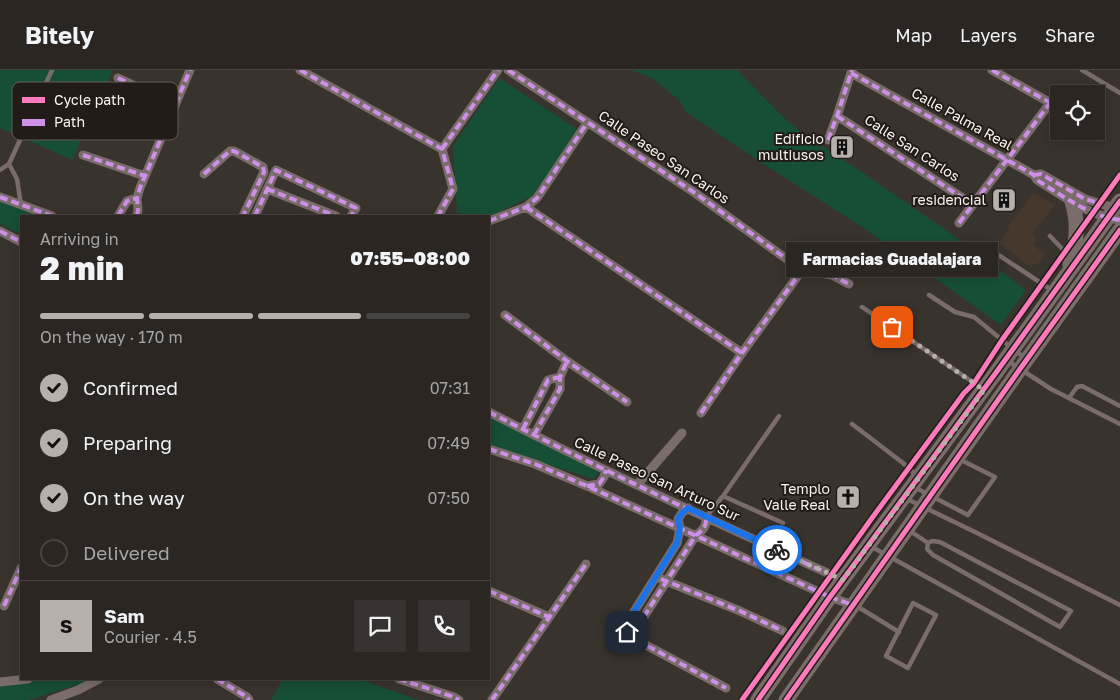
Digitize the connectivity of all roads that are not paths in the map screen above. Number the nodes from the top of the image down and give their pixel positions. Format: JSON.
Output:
{"nodes":[{"id":1,"x":52,"y":70,"type":"edge"},
{"id":2,"x":190,"y":70,"type":"edge"},
{"id":3,"x":300,"y":70,"type":"edge"},
{"id":4,"x":498,"y":70,"type":"edge"},
{"id":5,"x":508,"y":70,"type":"edge"},
{"id":6,"x":992,"y":70,"type":"edge"},
{"id":7,"x":1082,"y":70,"type":"edge"},
{"id":8,"x":851,"y":71,"type":"edge"},
{"id":9,"x":118,"y":78,"type":"dead end"},
{"id":10,"x":47,"y":82,"type":"edge"},
{"id":11,"x":127,"y":82,"type":"edge"},
{"id":12,"x":1120,"y":93,"type":"edge"},
{"id":13,"x":178,"y":96,"type":"edge"},
{"id":14,"x":1049,"y":102,"type":"joint"},
{"id":15,"x":837,"y":116,"type":"junction"},
{"id":16,"x":587,"y":123,"type":"junction"},
{"id":17,"x":20,"y":140,"type":"edge"},
{"id":18,"x":160,"y":140,"type":"edge"},
{"id":19,"x":828,"y":140,"type":"dead end"},
{"id":20,"x":442,"y":149,"type":"junction"},
{"id":21,"x":83,"y":155,"type":"dead end"},
{"id":22,"x":1007,"y":160,"type":"junction"},
{"id":23,"x":9,"y":164,"type":"junction"},
{"id":24,"x":0,"y":170,"type":"edge"},
{"id":25,"x":204,"y":174,"type":"dead end"},
{"id":26,"x":145,"y":176,"type":"junction"},
{"id":27,"x":268,"y":189,"type":"junction"},
{"id":28,"x":0,"y":197,"type":"edge"},
{"id":29,"x":136,"y":198,"type":"junction"},
{"id":30,"x":1074,"y":198,"type":"junction"},
{"id":31,"x":972,"y":204,"type":"junction"},
{"id":32,"x":21,"y":205,"type":"junction"},
{"id":33,"x":526,"y":207,"type":"junction"},
{"id":34,"x":1116,"y":211,"type":"edge"},
{"id":35,"x":49,"y":215,"type":"edge"},
{"id":36,"x":119,"y":215,"type":"edge"},
{"id":37,"x":137,"y":215,"type":"edge"},
{"id":38,"x":243,"y":215,"type":"edge"},
{"id":39,"x":255,"y":215,"type":"edge"},
{"id":40,"x":333,"y":215,"type":"edge"},
{"id":41,"x":352,"y":215,"type":"edge"},
{"id":42,"x":439,"y":215,"type":"edge"},
{"id":43,"x":490,"y":221,"type":"edge"},
{"id":44,"x":959,"y":223,"type":"dead end"},
{"id":45,"x":1120,"y":230,"type":"edge"},
{"id":46,"x":0,"y":231,"type":"edge"},
{"id":47,"x":1050,"y":236,"type":"dead end"},
{"id":48,"x":20,"y":241,"type":"edge"},
{"id":49,"x":988,"y":248,"type":"dead end"},
{"id":50,"x":1071,"y":265,"type":"junction"},
{"id":51,"x":802,"y":270,"type":"junction"},
{"id":52,"x":849,"y":284,"type":"dead end"},
{"id":53,"x":1054,"y":292,"type":"junction"},
{"id":54,"x":929,"y":295,"type":"dead end"},
{"id":55,"x":862,"y":307,"type":"dead end"},
{"id":56,"x":505,"y":315,"type":"dead end"},
{"id":57,"x":742,"y":353,"type":"junction"},
{"id":58,"x":1009,"y":354,"type":"junction"},
{"id":59,"x":567,"y":361,"type":"junction"},
{"id":60,"x":1023,"y":364,"type":"junction"},
{"id":61,"x":560,"y":377,"type":"junction"},
{"id":62,"x":984,"y":390,"type":"junction"},
{"id":63,"x":1069,"y":398,"type":"junction"},
{"id":64,"x":627,"y":402,"type":"dead end"},
{"id":65,"x":1120,"y":406,"type":"edge"},
{"id":66,"x":490,"y":412,"type":"edge"},
{"id":67,"x":701,"y":413,"type":"dead end"},
{"id":68,"x":779,"y":416,"type":"dead end"},
{"id":69,"x":852,"y":424,"type":"dead end"},
{"id":70,"x":1120,"y":424,"type":"edge"},
{"id":71,"x":523,"y":429,"type":"junction"},
{"id":72,"x":682,"y":433,"type":"dead end"},
{"id":73,"x":534,"y":435,"type":"junction"},
{"id":74,"x":490,"y":449,"type":"edge"},
{"id":75,"x":957,"y":458,"type":"junction"},
{"id":76,"x":606,"y":470,"type":"junction"},
{"id":77,"x":637,"y":485,"type":"junction"},
{"id":78,"x":587,"y":486,"type":"junction"},
{"id":79,"x":912,"y":487,"type":"junction"},
{"id":80,"x":723,"y":496,"type":"junction"},
{"id":81,"x":927,"y":501,"type":"junction"},
{"id":82,"x":688,"y":508,"type":"junction"},
{"id":83,"x":706,"y":517,"type":"junction"},
{"id":84,"x":783,"y":523,"type":"dead end"},
{"id":85,"x":680,"y":528,"type":"junction"},
{"id":86,"x":907,"y":529,"type":"junction"},
{"id":87,"x":696,"y":535,"type":"junction"},
{"id":88,"x":928,"y":543,"type":"junction"},
{"id":89,"x":869,"y":545,"type":"junction"},
{"id":90,"x":786,"y":554,"type":"junction"},
{"id":91,"x":888,"y":556,"type":"junction"},
{"id":92,"x":586,"y":564,"type":"dead end"},
{"id":93,"x":20,"y":570,"type":"edge"},
{"id":94,"x":778,"y":573,"type":"junction"},
{"id":95,"x":656,"y":576,"type":"junction"},
{"id":96,"x":843,"y":580,"type":"junction"},
{"id":97,"x":666,"y":582,"type":"junction"},
{"id":98,"x":490,"y":591,"type":"edge"},
{"id":99,"x":830,"y":597,"type":"junction"},
{"id":100,"x":853,"y":604,"type":"junction"},
{"id":101,"x":1120,"y":605,"type":"edge"},
{"id":102,"x":4,"y":606,"type":"dead end"},
{"id":103,"x":549,"y":617,"type":"junction"},
{"id":104,"x":783,"y":631,"type":"dead end"},
{"id":105,"x":898,"y":632,"type":"junction"},
{"id":106,"x":631,"y":637,"type":"junction"},
{"id":107,"x":20,"y":680,"type":"edge"},
{"id":108,"x":97,"y":680,"type":"edge"},
{"id":109,"x":219,"y":680,"type":"edge"},
{"id":110,"x":402,"y":680,"type":"edge"},
{"id":111,"x":0,"y":682,"type":"edge"},
{"id":112,"x":1120,"y":684,"type":"edge"},
{"id":113,"x":726,"y":688,"type":"dead end"},
{"id":114,"x":51,"y":700,"type":"edge"},
{"id":115,"x":250,"y":700,"type":"edge"},
{"id":116,"x":459,"y":700,"type":"edge"},
{"id":117,"x":492,"y":700,"type":"edge"},
{"id":118,"x":758,"y":700,"type":"edge"},
{"id":119,"x":786,"y":700,"type":"edge"}],
"edges":[{"from":1,"to":10,"type":"lane"},
{"from":2,"to":13,"type":"street"},
{"from":3,"to":20,"type":"street"},
{"from":4,"to":20,"type":"street"},
{"from":5,"to":16,"type":"street","name":"Calle Paseo San Carlos"},
{"from":6,"to":14,"type":"street"},
{"from":7,"to":12,"type":"lane"},
{"from":8,"to":15,"type":"street"},
{"from":8,"to":22,"type":"street","name":"Calle Palma Real"},
{"from":9,"to":11,"type":"street"},
{"from":14,"to":22,"type":"street"},
{"from":15,"to":19,"type":"street"},
{"from":15,"to":31,"type":"street","name":"Calle San Carlos"},
{"from":16,"to":33,"type":"street"},
{"from":16,"to":51,"type":"street","name":"Calle Paseo San Carlos"},
{"from":17,"to":23,"type":"lane"},
{"from":18,"to":26,"type":"street"},
{"from":20,"to":42,"type":"street"},
{"from":21,"to":26,"type":"street"},
{"from":22,"to":30,"type":"street","name":"Calle Palma Real"},
{"from":22,"to":31,"type":"street"},
{"from":23,"to":24,"type":"lane"},
{"from":23,"to":32,"type":"lane"},
{"from":25,"to":38,"type":"street"},
{"from":26,"to":29,"type":"street"},
{"from":27,"to":39,"type":"street"},
{"from":27,"to":40,"type":"street"},
{"from":27,"to":41,"type":"street"},
{"from":28,"to":32,"type":"street"},
{"from":29,"to":36,"type":"street"},
{"from":29,"to":37,"type":"street"},
{"from":30,"to":34,"type":"street","name":"Calle Palma Real"},
{"from":30,"to":34,"type":"street","name":"Calle Palma Real"},
{"from":30,"to":50,"type":"main road"},
{"from":31,"to":44,"type":"street"},
{"from":32,"to":35,"type":"street"},
{"from":33,"to":43,"type":"street"},
{"from":33,"to":57,"type":"street"},
{"from":34,"to":50,"type":"main road"},
{"from":45,"to":60,"type":"main road"},
{"from":46,"to":48,"type":"street"},
{"from":47,"to":50,"type":"lane"},
{"from":49,"to":53,"type":"lane"},
{"from":50,"to":53,"type":"main road"},
{"from":51,"to":52,"type":"street","name":"Calle Paseo San Carlos"},
{"from":51,"to":57,"type":"street"},
{"from":53,"to":58,"type":"main road"},
{"from":54,"to":58,"type":"lane"},
{"from":55,"to":62,"type":"lane"},
{"from":56,"to":59,"type":"street"},
{"from":57,"to":67,"type":"street"},
{"from":58,"to":60,"type":"lane"},
{"from":58,"to":60,"type":"lane"},
{"from":58,"to":62,"type":"main road"},
{"from":59,"to":61,"type":"street"},
{"from":59,"to":64,"type":"street"},
{"from":60,"to":63,"type":"lane"},
{"from":60,"to":75,"type":"main road"},
{"from":61,"to":71,"type":"street"},
{"from":61,"to":73,"type":"street"},
{"from":62,"to":79,"type":"main road"},
{"from":63,"to":65,"type":"lane"},
{"from":63,"to":70,"type":"lane"},
{"from":66,"to":71,"type":"street","name":"Calle Paseo San Arturo Sur"},
{"from":68,"to":80,"type":"lane"},
{"from":69,"to":79,"type":"lane"},
{"from":71,"to":73,"type":"street","name":"Calle Paseo San Arturo Sur"},
{"from":72,"to":77,"type":"street"},
{"from":73,"to":76,"type":"street","name":"Calle Paseo San Arturo Sur"},
{"from":74,"to":78,"type":"street"},
{"from":75,"to":81,"type":"main road"},
{"from":75,"to":81,"type":"lane"},
{"from":76,"to":77,"type":"street","name":"Calle Paseo San Arturo Sur"},
{"from":76,"to":78,"type":"street"},
{"from":77,"to":82,"type":"street","name":"Calle Paseo San Arturo Sur"},
{"from":78,"to":85,"type":"street"},
{"from":79,"to":81,"type":"lane"},
{"from":79,"to":81,"type":"lane"},
{"from":79,"to":89,"type":"main road"},
{"from":80,"to":83,"type":"lane"},
{"from":80,"to":84,"type":"lane"},
{"from":81,"to":86,"type":"main road"},
{"from":81,"to":101,"type":"lane"},
{"from":82,"to":83,"type":"street","name":"Calle Paseo San Arturo Sur"},
{"from":82,"to":85,"type":"street"},
{"from":83,"to":87,"type":"street"},
{"from":83,"to":90,"type":"street","name":"Calle Paseo San Arturo Sur"},
{"from":85,"to":87,"type":"street"},
{"from":85,"to":95,"type":"street"},
{"from":86,"to":88,"type":"lane"},
{"from":86,"to":91,"type":"main road"},
{"from":87,"to":94,"type":"street"},
{"from":87,"to":97,"type":"street"},
{"from":88,"to":88,"type":"lane"},
{"from":89,"to":91,"type":"lane"},
{"from":89,"to":96,"type":"main road"},
{"from":90,"to":94,"type":"street"},
{"from":90,"to":96,"type":"street","name":"Calle Paseo San Arturo Sur"},
{"from":91,"to":100,"type":"main road"},
{"from":91,"to":112,"type":"lane"},
{"from":92,"to":103,"type":"street"},
{"from":93,"to":102,"type":"street"},
{"from":94,"to":99,"type":"street"},
{"from":95,"to":97,"type":"street"},
{"from":95,"to":106,"type":"street"},
{"from":96,"to":99,"type":"main road"},
{"from":97,"to":104,"type":"street"},
{"from":97,"to":106,"type":"street"},
{"from":98,"to":103,"type":"street"},
{"from":99,"to":100,"type":"street"},
{"from":99,"to":118,"type":"main road"},
{"from":100,"to":105,"type":"lane"},
{"from":100,"to":119,"type":"main road"},
{"from":103,"to":117,"type":"street"},
{"from":105,"to":105,"type":"lane"},
{"from":106,"to":113,"type":"street"},
{"from":107,"to":111,"type":"street"},
{"from":108,"to":114,"type":"street"},
{"from":109,"to":115,"type":"street"},
{"from":110,"to":116,"type":"street"}]}
